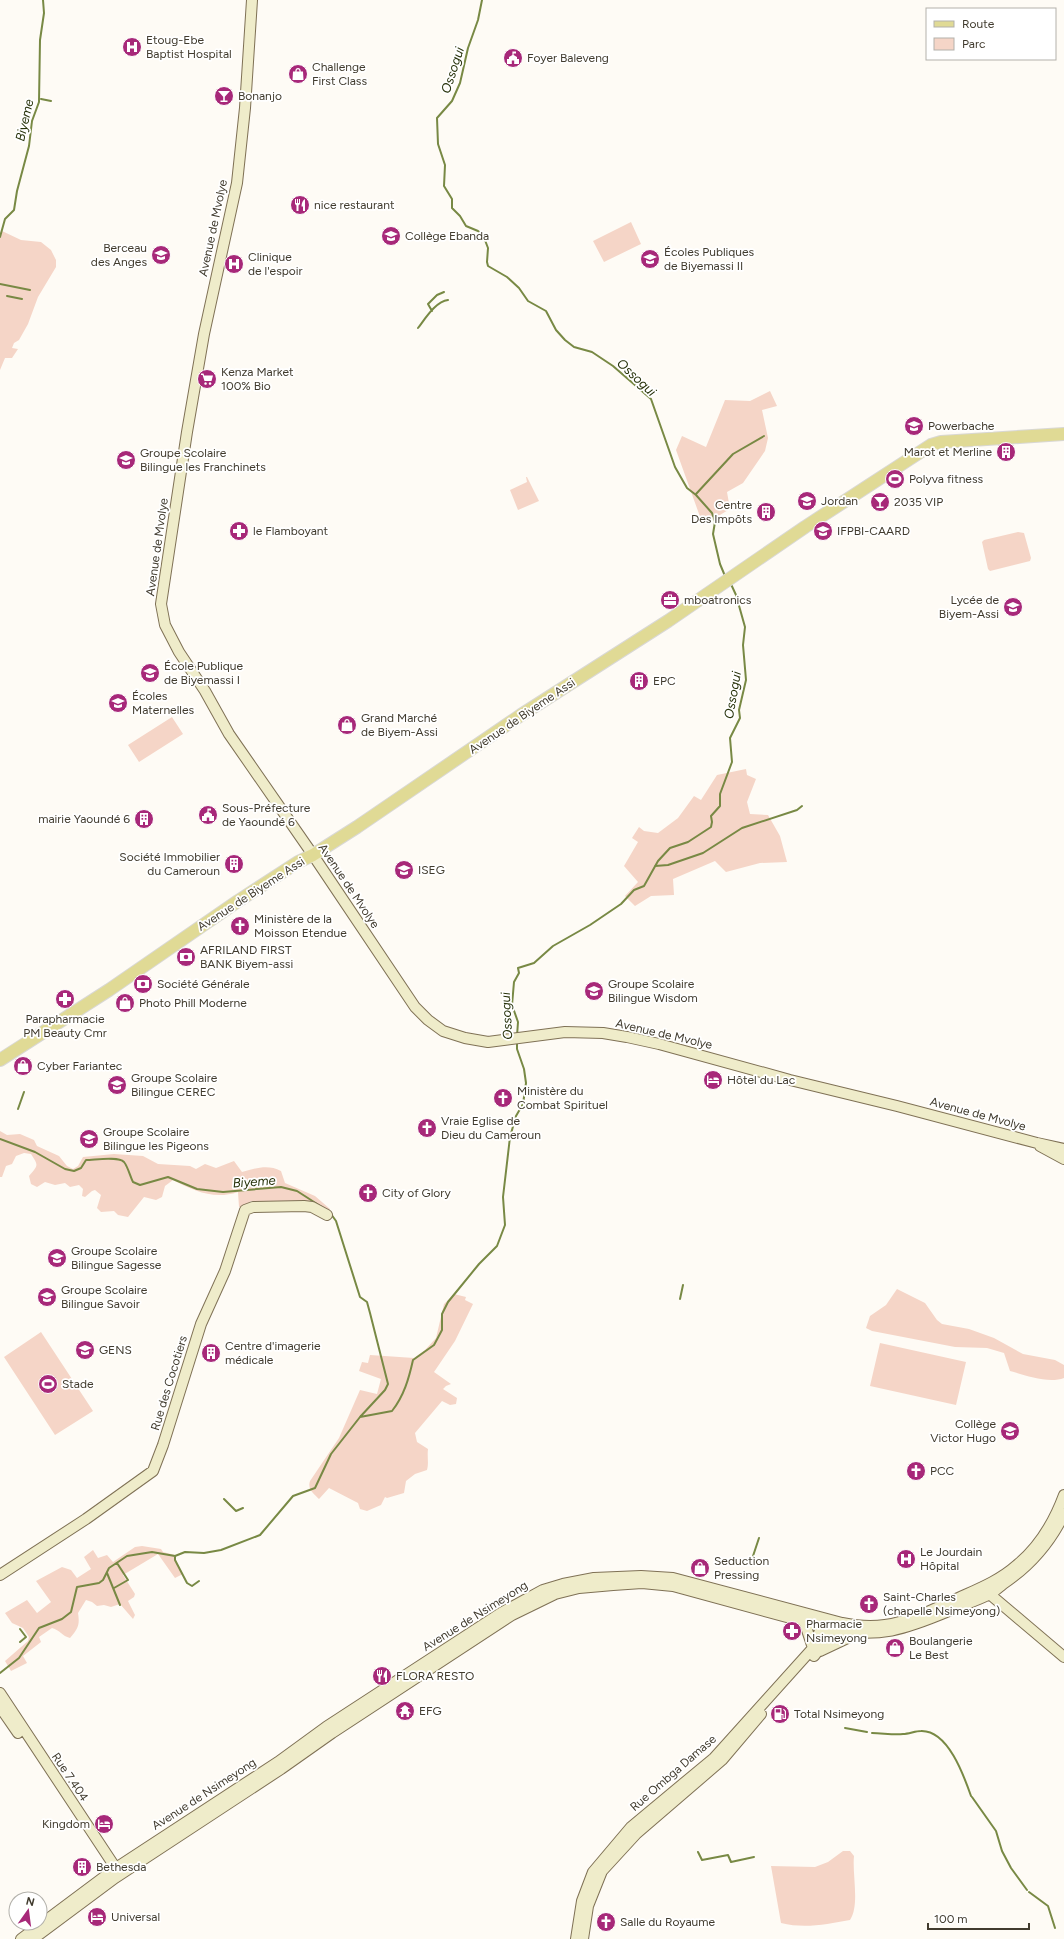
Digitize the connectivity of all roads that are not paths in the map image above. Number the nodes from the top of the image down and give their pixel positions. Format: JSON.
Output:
{"nodes":[{"id":1,"x":252,"y":0,"type":"edge"},
{"id":2,"x":1064,"y":434,"type":"edge"},
{"id":3,"x":313,"y":855,"type":"junction"},
{"id":4,"x":0,"y":1060,"type":"edge"},
{"id":5,"x":1037,"y":1144,"type":"junction"},
{"id":6,"x":1064,"y":1149,"type":"edge"},
{"id":7,"x":1064,"y":1159,"type":"edge"},
{"id":8,"x":327,"y":1214,"type":"dead end"},
{"id":9,"x":1064,"y":1495,"type":"edge"},
{"id":10,"x":1064,"y":1514,"type":"edge"},
{"id":11,"x":0,"y":1575,"type":"edge"},
{"id":12,"x":986,"y":1591,"type":"junction"},
{"id":13,"x":804,"y":1621,"type":"junction"},
{"id":14,"x":828,"y":1624,"type":"junction"},
{"id":15,"x":858,"y":1634,"type":"junction"},
{"id":16,"x":816,"y":1649,"type":"junction"},
{"id":17,"x":1064,"y":1658,"type":"edge"},
{"id":18,"x":0,"y":1693,"type":"edge"},
{"id":19,"x":0,"y":1707,"type":"edge"},
{"id":20,"x":115,"y":1873,"type":"junction"},
{"id":21,"x":21,"y":1939,"type":"edge"},
{"id":22,"x":33,"y":1939,"type":"edge"},
{"id":23,"x":576,"y":1939,"type":"edge"},
{"id":24,"x":583,"y":1939,"type":"edge"}],
"edges":[{"from":1,"to":3,"type":"main road","name":"Avenue de Mvolye"},
{"from":2,"to":3,"type":"main road","name":"Avenue de Biyeme Assi"},
{"from":3,"to":4,"type":"main road","name":"Avenue de Biyeme Assi"},
{"from":3,"to":5,"type":"main road","name":"Avenue de Mvolye"},
{"from":5,"to":6,"type":"main road","name":"Avenue de Mvolye"},
{"from":5,"to":7,"type":"main road","name":"Avenue de Mvolye"},
{"from":8,"to":11,"type":"main road","name":"Rue des Cocotiers"},
{"from":9,"to":12,"type":"main road","name":"Avenue de Nsimeyong"},
{"from":10,"to":12,"type":"main road","name":"Avenue de Nsimeyong"},
{"from":12,"to":14,"type":"main road","name":"Avenue de Nsimeyong"},
{"from":12,"to":15,"type":"main road","name":"Avenue de Nsimeyong"},
{"from":12,"to":17,"type":"main road"},
{"from":13,"to":14,"type":"main road","name":"Avenue de Nsimeyong"},
{"from":13,"to":16,"type":"main road"},
{"from":13,"to":20,"type":"main road","name":"Avenue de Nsimeyong"},
{"from":14,"to":15,"type":"main road","name":"Avenue de Nsimeyong"},
{"from":14,"to":16,"type":"main road","name":"Rue Ombga Damase"},
{"from":14,"to":20,"type":"main road","name":"Avenue de Nsimeyong"},
{"from":15,"to":16,"type":"main road"},
{"from":16,"to":23,"type":"main road","name":"Rue Ombga Damase"},
{"from":16,"to":24,"type":"main road","name":"Rue Ombga Damase"},
{"from":18,"to":20,"type":"main road","name":"Rue 7.404"},
{"from":19,"to":20,"type":"main road"},
{"from":20,"to":21,"type":"main road","name":"Avenue de Nsimeyong"},
{"from":20,"to":22,"type":"main road","name":"Avenue de Nsimeyong"}]}
